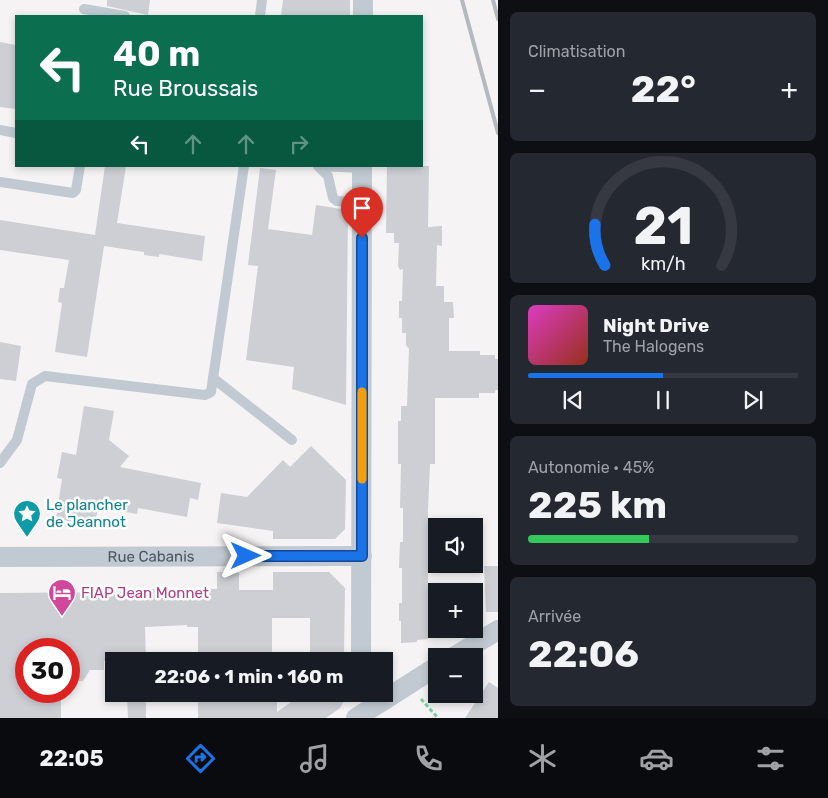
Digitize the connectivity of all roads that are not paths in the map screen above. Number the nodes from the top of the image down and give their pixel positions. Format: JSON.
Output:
{"nodes":[{"id":1,"x":262,"y":0,"type":"edge"},
{"id":2,"x":363,"y":0,"type":"edge"},
{"id":3,"x":84,"y":9,"type":"edge"},
{"id":4,"x":119,"y":15,"type":"edge"},
{"id":5,"x":260,"y":15,"type":"edge"},
{"id":6,"x":363,"y":15,"type":"edge"},
{"id":7,"x":0,"y":130,"type":"edge"},
{"id":8,"x":15,"y":133,"type":"edge"},
{"id":9,"x":80,"y":167,"type":"edge"},
{"id":10,"x":244,"y":167,"type":"edge"},
{"id":11,"x":319,"y":167,"type":"edge"},
{"id":12,"x":362,"y":167,"type":"edge"},
{"id":13,"x":0,"y":182,"type":"edge"},
{"id":14,"x":362,"y":203,"type":"junction"},
{"id":15,"x":213,"y":378,"type":"junction"},
{"id":16,"x":292,"y":440,"type":"dead end"},
{"id":17,"x":1,"y":462,"type":"edge"},
{"id":18,"x":362,"y":556,"type":"junction"},
{"id":19,"x":0,"y":557,"type":"edge"},
{"id":20,"x":498,"y":630,"type":"edge"},
{"id":21,"x":468,"y":648,"type":"edge"},
{"id":22,"x":361,"y":652,"type":"edge"},
{"id":23,"x":428,"y":672,"type":"edge"},
{"id":24,"x":359,"y":702,"type":"edge"},
{"id":25,"x":358,"y":716,"type":"edge"}],
"edges":[{"from":1,"to":5,"type":"lane"},
{"from":2,"to":6,"type":"street"},
{"from":3,"to":4,"type":"lane"},
{"from":7,"to":8,"type":"lane"},
{"from":9,"to":13,"type":"lane"},
{"from":10,"to":15,"type":"lane"},
{"from":11,"to":14,"type":"lane"},
{"from":12,"to":14,"type":"street"},
{"from":14,"to":18,"type":"street"},
{"from":15,"to":16,"type":"lane"},
{"from":15,"to":17,"type":"lane"},
{"from":18,"to":19,"type":"street","name":"Rue Cabanis"},
{"from":18,"to":22,"type":"street"},
{"from":20,"to":21,"type":"street"},
{"from":23,"to":25,"type":"street"},
{"from":24,"to":25,"type":"street"}]}
